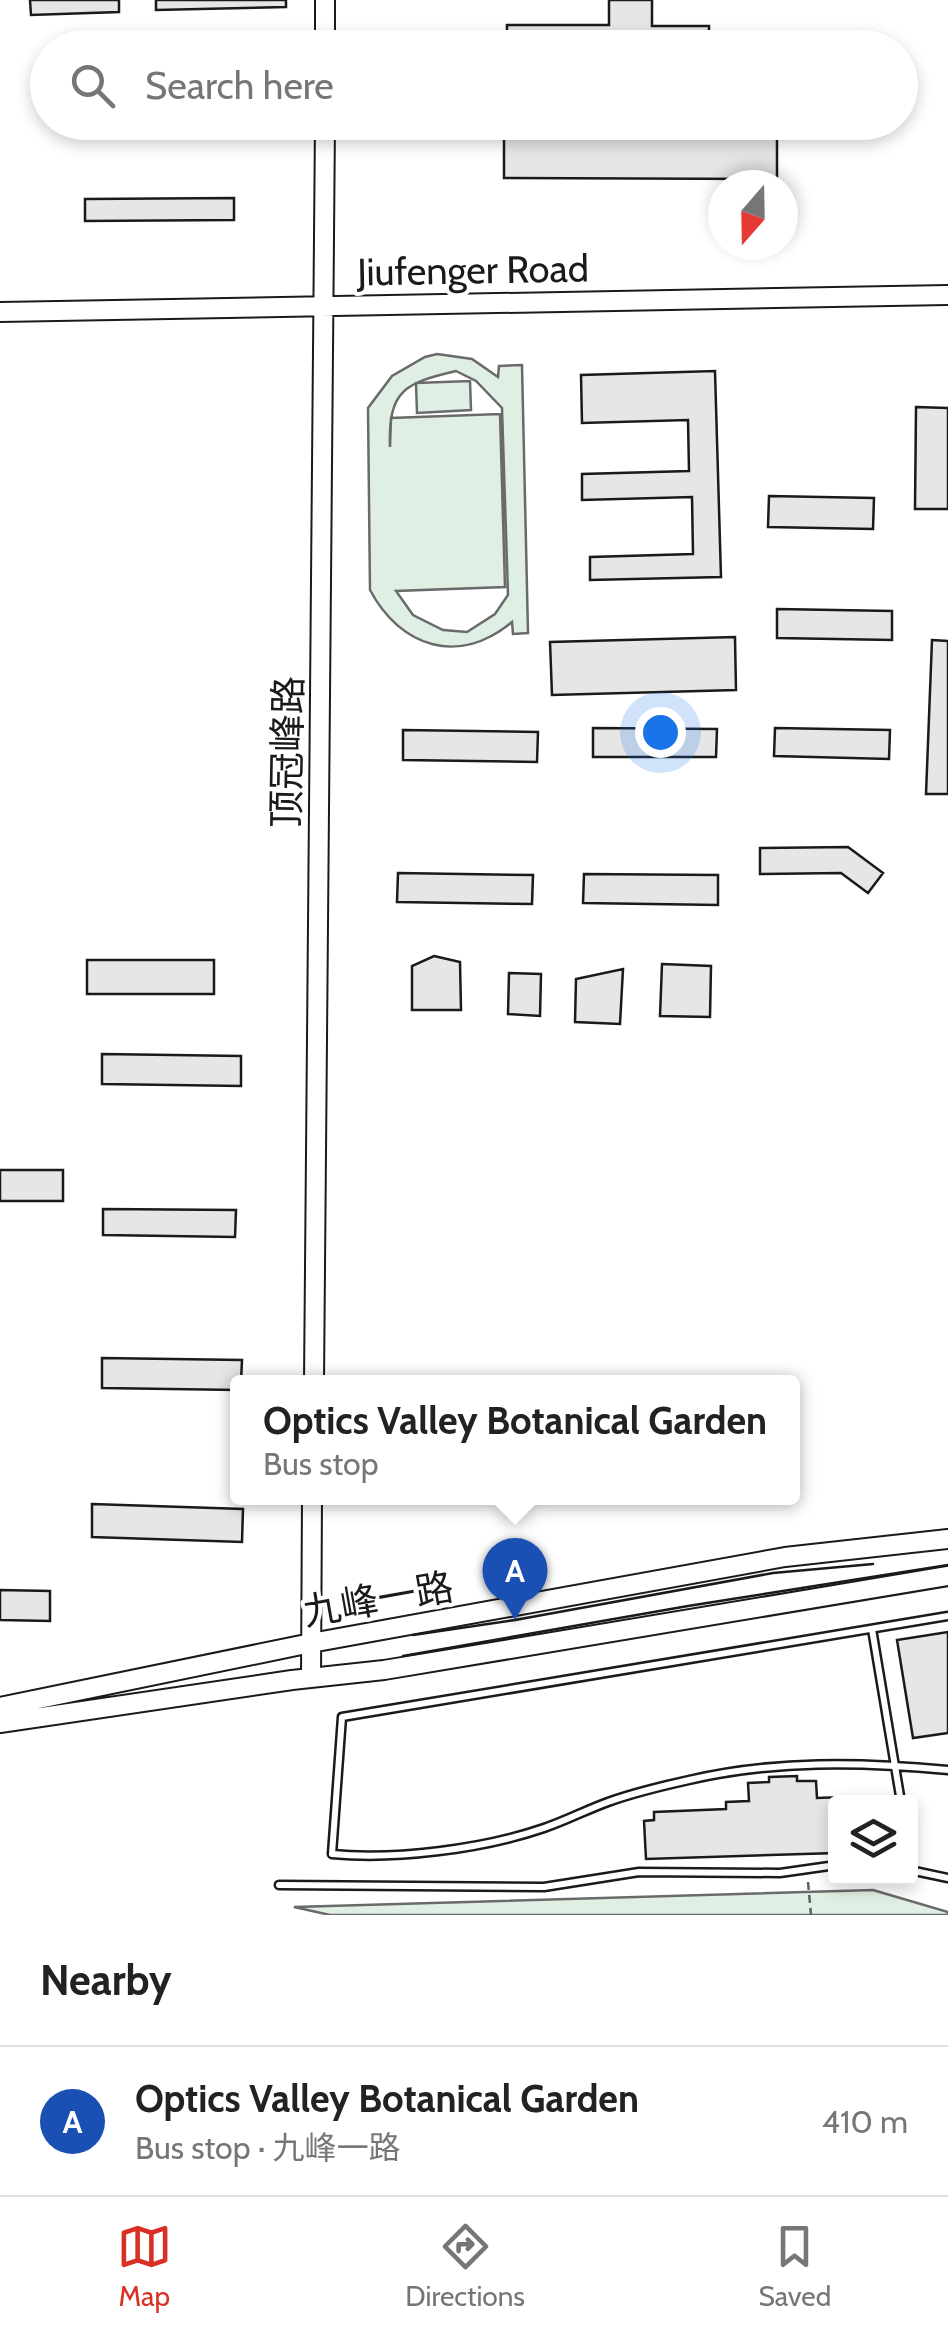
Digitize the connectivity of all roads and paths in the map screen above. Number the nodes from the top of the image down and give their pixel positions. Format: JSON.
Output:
{"nodes":[{"id":1,"x":325,"y":0,"type":"edge"},
{"id":2,"x":325,"y":30,"type":"edge"},
{"id":3,"x":325,"y":140,"type":"edge"},
{"id":4,"x":948,"y":295,"type":"edge"},
{"id":5,"x":324,"y":305,"type":"junction"},
{"id":6,"x":0,"y":312,"type":"edge"},
{"id":7,"x":314,"y":1375,"type":"edge"},
{"id":8,"x":312,"y":1505,"type":"edge"},
{"id":9,"x":948,"y":1539,"type":"edge"},
{"id":10,"x":948,"y":1576,"type":"edge"},
{"id":11,"x":948,"y":1616,"type":"edge"},
{"id":12,"x":872,"y":1629,"type":"junction"},
{"id":13,"x":311,"y":1643,"type":"junction"},
{"id":14,"x":310,"y":1678,"type":"junction"},
{"id":15,"x":0,"y":1708,"type":"edge"},
{"id":16,"x":0,"y":1722,"type":"edge"},
{"id":17,"x":894,"y":1765,"type":"junction"},
{"id":18,"x":948,"y":1770,"type":"edge"},
{"id":19,"x":899,"y":1795,"type":"edge"},
{"id":20,"x":828,"y":1866,"type":"edge"},
{"id":21,"x":807,"y":1869,"type":"junction"},
{"id":22,"x":918,"y":1872,"type":"edge"},
{"id":23,"x":948,"y":1878,"type":"edge"},
{"id":24,"x":279,"y":1886,"type":"dead end"},
{"id":25,"x":811,"y":1915,"type":"edge"}],
"edges":[{"from":1,"to":2,"type":"street"},
{"from":3,"to":5,"type":"street","name":"顶冠峰路"},
{"from":4,"to":5,"type":"street","name":"Jiufenger Road"},
{"from":5,"to":6,"type":"street","name":"Jiufenger Road"},
{"from":5,"to":7,"type":"street","name":"顶冠峰路"},
{"from":8,"to":13,"type":"street"},
{"from":9,"to":13,"type":"street","name":"九峰一路"},
{"from":10,"to":14,"type":"street","name":"九峰一路"},
{"from":11,"to":12,"type":"lane"},
{"from":12,"to":17,"type":"lane"},
{"from":12,"to":17,"type":"lane"},
{"from":13,"to":14,"type":"street"},
{"from":13,"to":15,"type":"street","name":"九峰一路"},
{"from":14,"to":16,"type":"street","name":"九峰一路"},
{"from":17,"to":18,"type":"lane"},
{"from":17,"to":19,"type":"lane"},
{"from":20,"to":21,"type":"lane"},
{"from":21,"to":24,"type":"lane"},
{"from":21,"to":25,"type":"path"},
{"from":22,"to":23,"type":"lane"}]}
